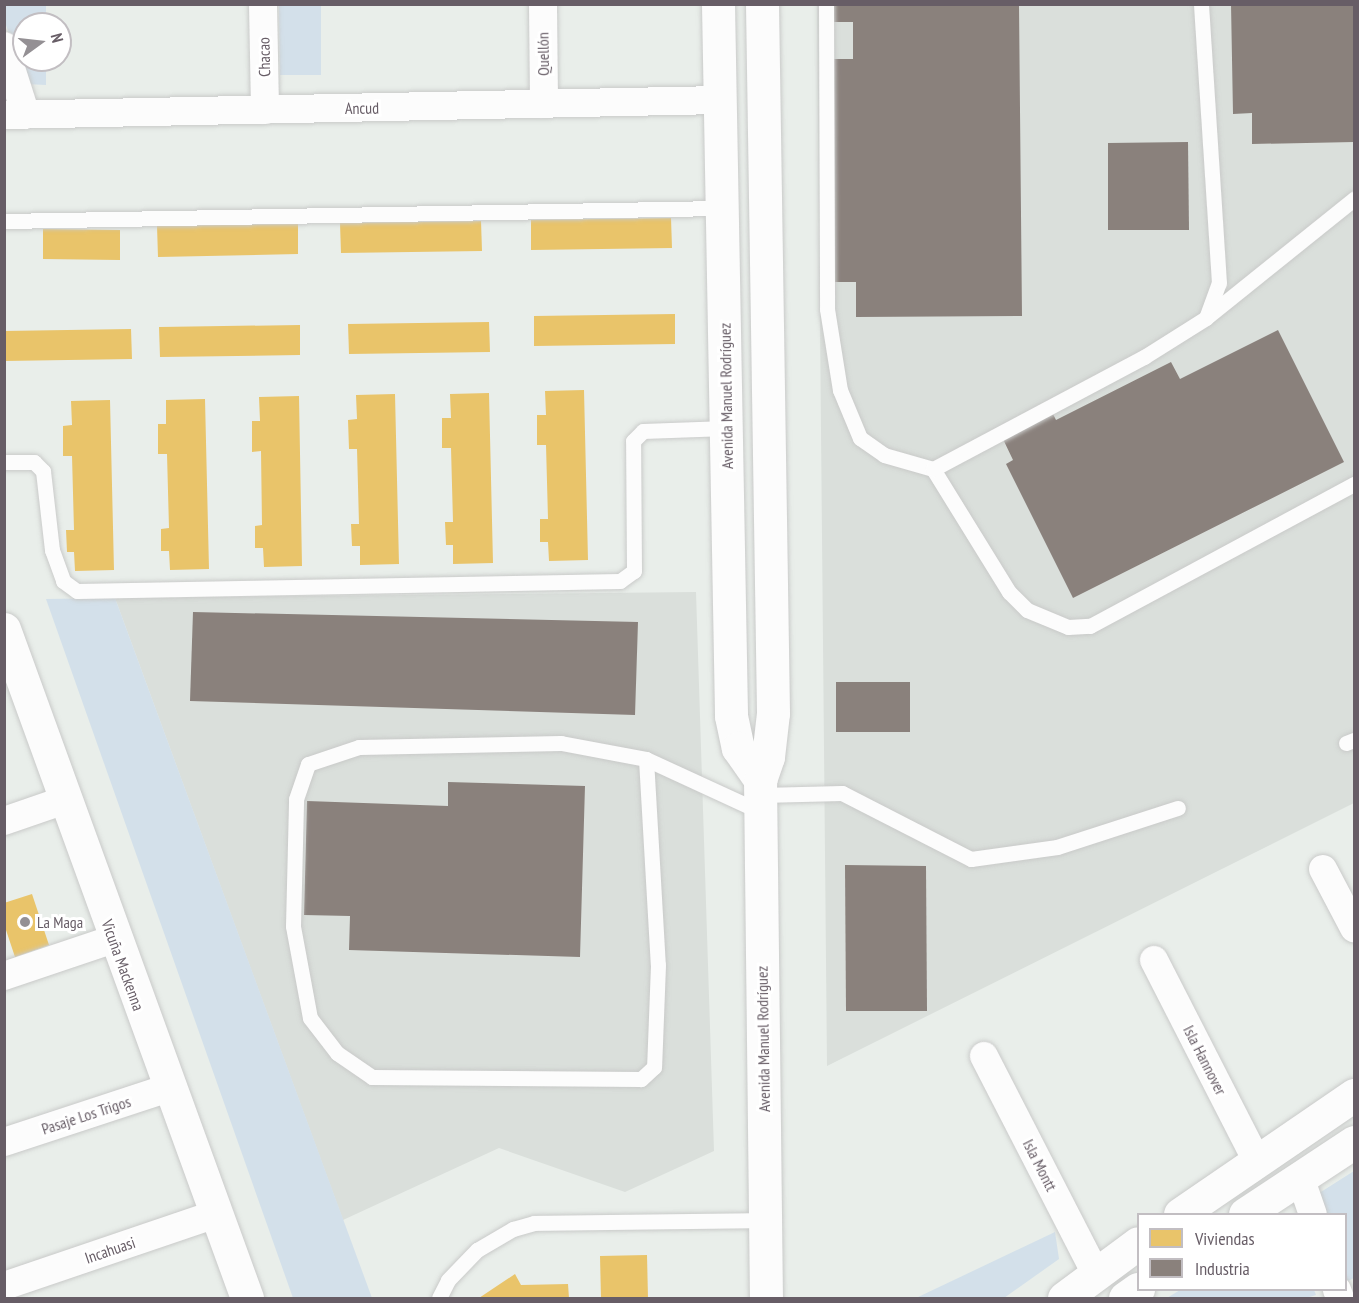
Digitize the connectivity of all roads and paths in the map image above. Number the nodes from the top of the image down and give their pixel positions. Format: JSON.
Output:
{"nodes":[{"id":1,"x":263,"y":4,"type":"edge"},
{"id":2,"x":543,"y":4,"type":"edge"},
{"id":3,"x":718,"y":4,"type":"edge"},
{"id":4,"x":762,"y":4,"type":"edge"},
{"id":5,"x":826,"y":4,"type":"edge"},
{"id":6,"x":1202,"y":4,"type":"edge"},
{"id":7,"x":4,"y":46,"type":"edge"},
{"id":8,"x":544,"y":104,"type":"junction"},
{"id":9,"x":720,"y":107,"type":"junction"},
{"id":10,"x":265,"y":110,"type":"junction"},
{"id":11,"x":15,"y":115,"type":"edge"},
{"id":12,"x":764,"y":147,"type":"junction"},
{"id":13,"x":1354,"y":199,"type":"edge"},
{"id":14,"x":722,"y":208,"type":"junction"},
{"id":15,"x":4,"y":220,"type":"edge"},
{"id":16,"x":1206,"y":318,"type":"junction"},
{"id":17,"x":724,"y":324,"type":"junction"},
{"id":18,"x":768,"y":355,"type":"junction"},
{"id":19,"x":726,"y":428,"type":"junction"},
{"id":20,"x":4,"y":462,"type":"edge"},
{"id":21,"x":933,"y":469,"type":"junction"},
{"id":22,"x":1354,"y":484,"type":"edge"},
{"id":23,"x":7,"y":646,"type":"edge"},
{"id":24,"x":646,"y":759,"type":"junction"},
{"id":25,"x":760,"y":795,"type":"junction"},
{"id":26,"x":65,"y":800,"type":"junction"},
{"id":27,"x":1178,"y":808,"type":"dead end"},
{"id":28,"x":4,"y":821,"type":"edge"},
{"id":29,"x":1323,"y":869,"type":"dead end"},
{"id":30,"x":1354,"y":928,"type":"edge"},
{"id":31,"x":114,"y":939,"type":"junction"},
{"id":32,"x":1154,"y":960,"type":"dead end"},
{"id":33,"x":4,"y":976,"type":"edge"},
{"id":34,"x":984,"y":1056,"type":"dead end"},
{"id":35,"x":168,"y":1088,"type":"junction"},
{"id":36,"x":1354,"y":1095,"type":"edge"},
{"id":37,"x":4,"y":1142,"type":"edge"},
{"id":38,"x":1354,"y":1142,"type":"edge"},
{"id":39,"x":1257,"y":1161,"type":"junction"},
{"id":40,"x":1300,"y":1177,"type":"junction"},
{"id":41,"x":1183,"y":1213,"type":"edge"},
{"id":42,"x":1248,"y":1213,"type":"edge"},
{"id":43,"x":1311,"y":1213,"type":"edge"},
{"id":44,"x":215,"y":1214,"type":"junction"},
{"id":45,"x":765,"y":1220,"type":"junction"},
{"id":46,"x":1137,"y":1245,"type":"edge"},
{"id":47,"x":1096,"y":1274,"type":"junction"},
{"id":48,"x":4,"y":1286,"type":"edge"},
{"id":49,"x":1137,"y":1290,"type":"edge"},
{"id":50,"x":247,"y":1299,"type":"edge"},
{"id":51,"x":439,"y":1299,"type":"edge"},
{"id":52,"x":766,"y":1299,"type":"edge"},
{"id":53,"x":1064,"y":1299,"type":"edge"},
{"id":54,"x":1125,"y":1299,"type":"edge"}],
"edges":[{"from":1,"to":10,"type":"street","name":"Chacao"},
{"from":2,"to":8,"type":"street","name":"Quellón"},
{"from":3,"to":9,"type":"main road","name":"Avenida Manuel Rodríguez"},
{"from":4,"to":12,"type":"main road","name":"Avenida Manuel Rodríguez"},
{"from":5,"to":21,"type":"lane"},
{"from":6,"to":16,"type":"lane"},
{"from":7,"to":11,"type":"street"},
{"from":8,"to":9,"type":"street","name":"Ancud"},
{"from":8,"to":10,"type":"street","name":"Ancud"},
{"from":9,"to":12,"type":"main road"},
{"from":9,"to":14,"type":"main road","name":"Avenida Manuel Rodríguez"},
{"from":10,"to":11,"type":"street","name":"Ancud"},
{"from":12,"to":18,"type":"main road","name":"Avenida Manuel Rodríguez"},
{"from":13,"to":16,"type":"lane"},
{"from":14,"to":15,"type":"lane"},
{"from":14,"to":17,"type":"main road","name":"Avenida Manuel Rodríguez"},
{"from":16,"to":21,"type":"lane"},
{"from":17,"to":18,"type":"main road"},
{"from":17,"to":19,"type":"main road","name":"Avenida Manuel Rodríguez"},
{"from":18,"to":25,"type":"main road","name":"Avenida Manuel Rodríguez"},
{"from":19,"to":20,"type":"lane"},
{"from":19,"to":25,"type":"main road","name":"Avenida Manuel Rodríguez"},
{"from":21,"to":22,"type":"lane"},
{"from":23,"to":26,"type":"main road","name":"Vicuña Mackenna"},
{"from":24,"to":24,"type":"lane"},
{"from":24,"to":25,"type":"lane"},
{"from":25,"to":27,"type":"lane"},
{"from":25,"to":45,"type":"main road","name":"Avenida Manuel Rodríguez"},
{"from":26,"to":28,"type":"street"},
{"from":26,"to":31,"type":"main road","name":"Vicuña Mackenna"},
{"from":29,"to":30,"type":"street"},
{"from":31,"to":33,"type":"street"},
{"from":31,"to":35,"type":"main road","name":"Vicuña Mackenna"},
{"from":32,"to":39,"type":"street","name":"Isla Hannover"},
{"from":34,"to":47,"type":"street","name":"Isla Montt"},
{"from":35,"to":37,"type":"street","name":"Pasaje Los Trigos"},
{"from":35,"to":44,"type":"main road","name":"Vicuña Mackenna"},
{"from":36,"to":39,"type":"main road"},
{"from":38,"to":40,"type":"main road"},
{"from":39,"to":41,"type":"main road"},
{"from":40,"to":42,"type":"main road"},
{"from":40,"to":43,"type":"street"},
{"from":44,"to":48,"type":"street","name":"Incahuasi"},
{"from":44,"to":50,"type":"main road","name":"Vicuña Mackenna"},
{"from":45,"to":51,"type":"lane"},
{"from":45,"to":52,"type":"main road","name":"Avenida Manuel Rodríguez"},
{"from":46,"to":47,"type":"main road"},
{"from":47,"to":53,"type":"main road"},
{"from":49,"to":54,"type":"main road"}]}
